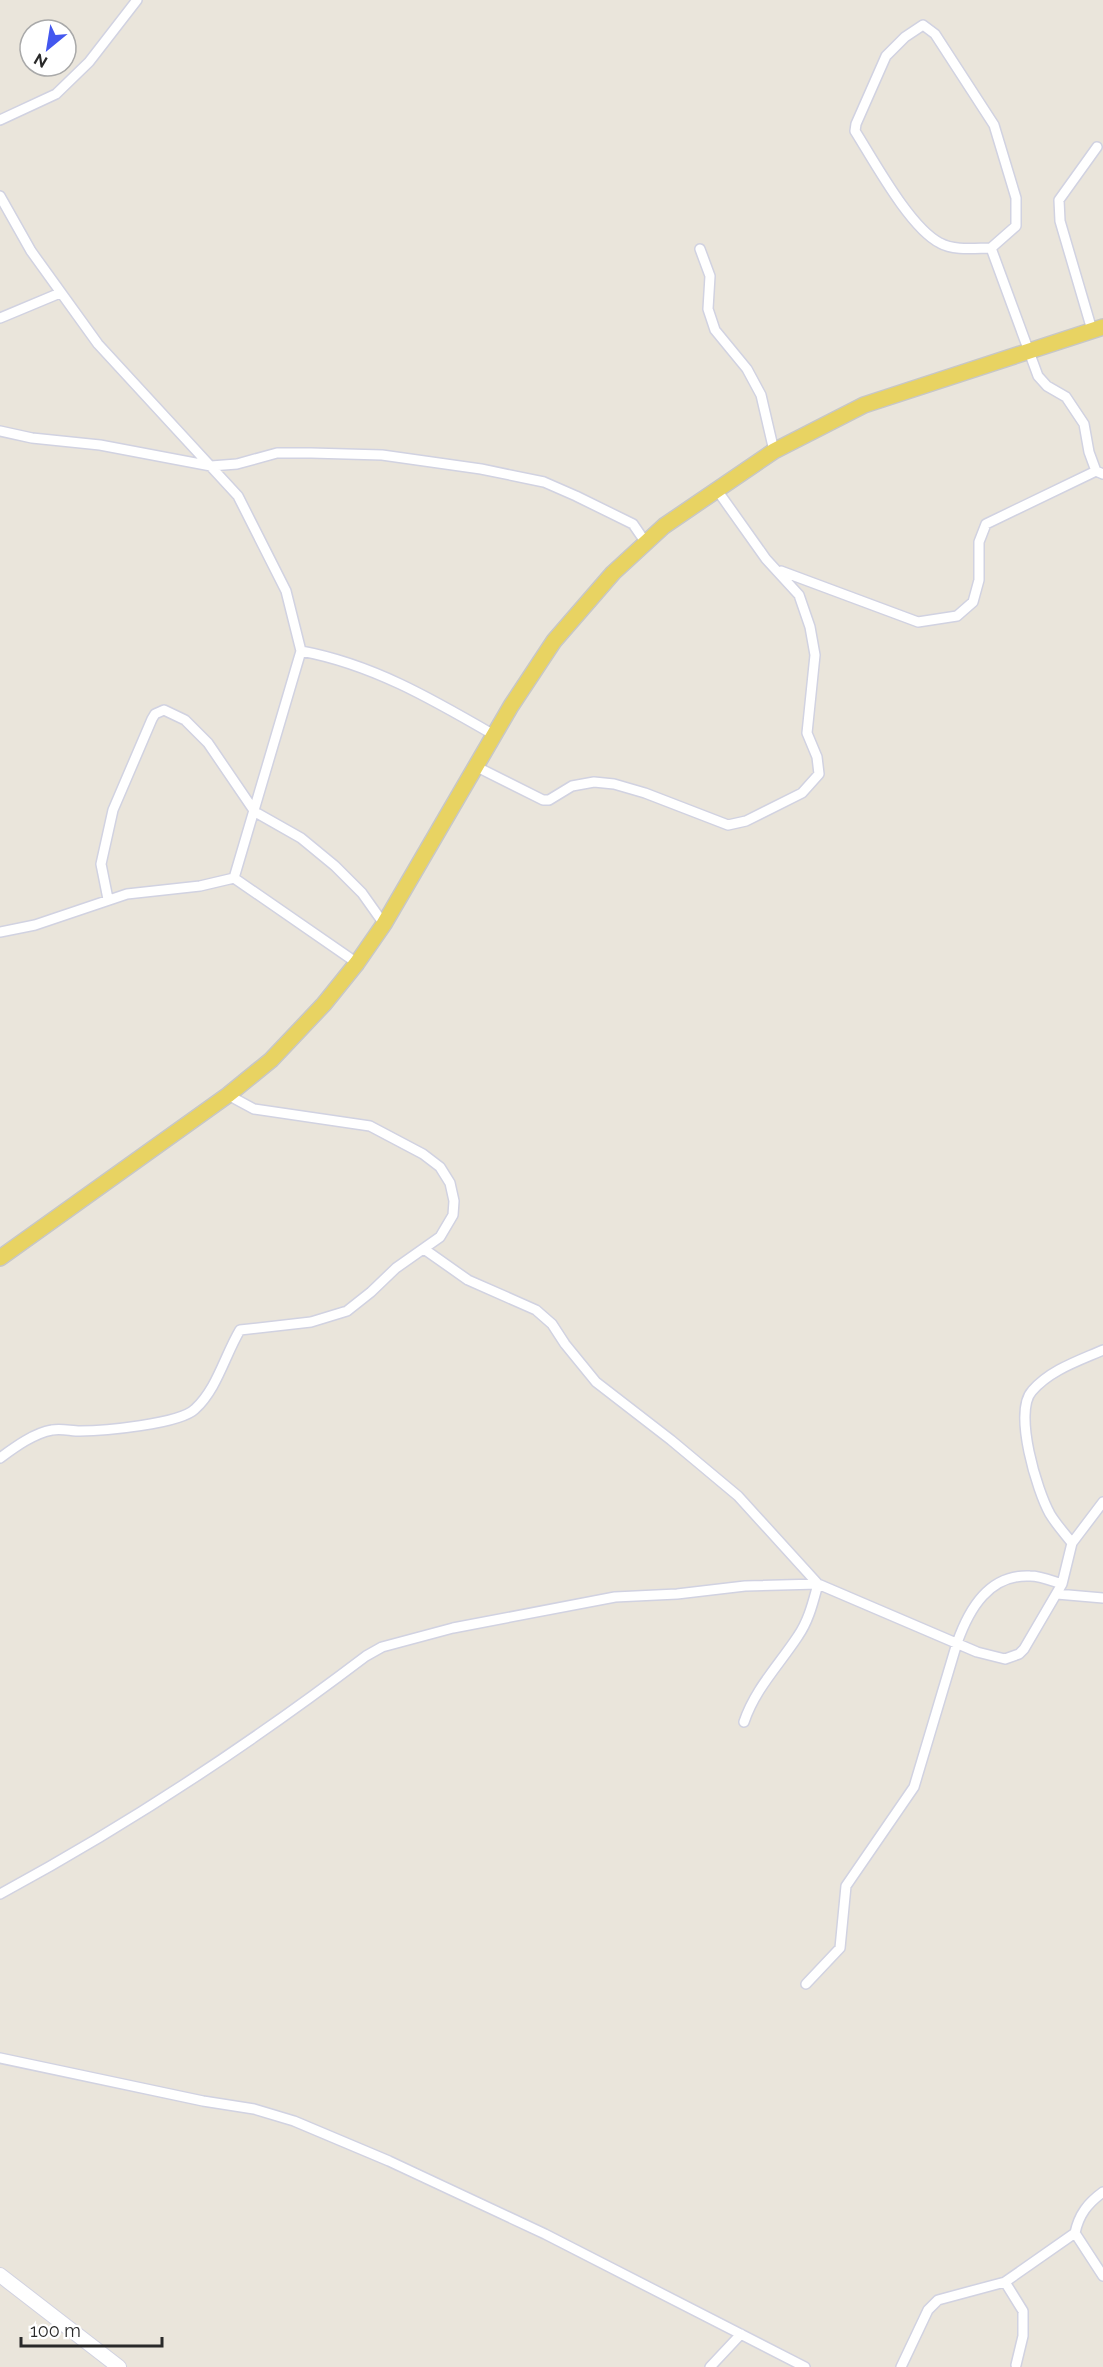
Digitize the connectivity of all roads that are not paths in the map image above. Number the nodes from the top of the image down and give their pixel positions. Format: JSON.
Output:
{"nodes":[{"id":1,"x":137,"y":0,"type":"edge"},
{"id":2,"x":0,"y":120,"type":"edge"},
{"id":3,"x":1098,"y":147,"type":"dead end"},
{"id":4,"x":0,"y":196,"type":"edge"},
{"id":5,"x":991,"y":248,"type":"junction"},
{"id":6,"x":700,"y":249,"type":"dead end"},
{"id":7,"x":60,"y":293,"type":"junction"},
{"id":8,"x":0,"y":318,"type":"edge"},
{"id":9,"x":1097,"y":328,"type":"edge"},
{"id":10,"x":1030,"y":350,"type":"junction"},
{"id":11,"x":0,"y":431,"type":"edge"},
{"id":12,"x":774,"y":451,"type":"junction"},
{"id":13,"x":211,"y":466,"type":"junction"},
{"id":14,"x":1099,"y":472,"type":"edge"},
{"id":15,"x":717,"y":490,"type":"junction"},
{"id":16,"x":645,"y":543,"type":"junction"},
{"id":17,"x":778,"y":571,"type":"junction"},
{"id":18,"x":301,"y":651,"type":"junction"},
{"id":19,"x":494,"y":735,"type":"junction"},
{"id":20,"x":475,"y":766,"type":"junction"},
{"id":21,"x":255,"y":812,"type":"junction"},
{"id":22,"x":234,"y":878,"type":"junction"},
{"id":23,"x":108,"y":899,"type":"junction"},
{"id":24,"x":384,"y":924,"type":"junction"},
{"id":25,"x":0,"y":932,"type":"edge"},
{"id":26,"x":357,"y":963,"type":"junction"},
{"id":27,"x":228,"y":1095,"type":"junction"},
{"id":28,"x":424,"y":1249,"type":"junction"},
{"id":29,"x":0,"y":1258,"type":"edge"},
{"id":30,"x":1103,"y":1350,"type":"edge"},
{"id":31,"x":0,"y":1458,"type":"edge"},
{"id":32,"x":1103,"y":1502,"type":"edge"},
{"id":33,"x":1072,"y":1543,"type":"junction"},
{"id":34,"x":818,"y":1584,"type":"junction"},
{"id":35,"x":1062,"y":1584,"type":"junction"},
{"id":36,"x":1057,"y":1594,"type":"junction"},
{"id":37,"x":1103,"y":1598,"type":"edge"},
{"id":38,"x":957,"y":1643,"type":"junction"},
{"id":39,"x":744,"y":1722,"type":"dead end"},
{"id":40,"x":0,"y":1894,"type":"edge"},
{"id":41,"x":806,"y":1984,"type":"dead end"},
{"id":42,"x":0,"y":2058,"type":"edge"},
{"id":43,"x":1103,"y":2192,"type":"edge"},
{"id":44,"x":1075,"y":2233,"type":"junction"},
{"id":45,"x":0,"y":2275,"type":"edge"},
{"id":46,"x":1103,"y":2276,"type":"edge"},
{"id":47,"x":1005,"y":2282,"type":"junction"},
{"id":48,"x":741,"y":2334,"type":"junction"},
{"id":49,"x":1016,"y":2365,"type":"dead end"},
{"id":50,"x":119,"y":2367,"type":"edge"},
{"id":51,"x":710,"y":2367,"type":"edge"},
{"id":52,"x":804,"y":2367,"type":"edge"},
{"id":53,"x":901,"y":2367,"type":"edge"}],
"edges":[{"from":1,"to":2,"type":"street"},
{"from":3,"to":9,"type":"street"},
{"from":4,"to":7,"type":"street"},
{"from":5,"to":5,"type":"street"},
{"from":5,"to":10,"type":"street"},
{"from":6,"to":12,"type":"street"},
{"from":7,"to":8,"type":"street"},
{"from":7,"to":13,"type":"street"},
{"from":9,"to":10,"type":"main road"},
{"from":10,"to":12,"type":"main road"},
{"from":10,"to":14,"type":"street"},
{"from":11,"to":13,"type":"street"},
{"from":12,"to":15,"type":"main road"},
{"from":13,"to":16,"type":"street"},
{"from":13,"to":18,"type":"street"},
{"from":14,"to":17,"type":"street"},
{"from":15,"to":16,"type":"main road"},
{"from":15,"to":17,"type":"street"},
{"from":16,"to":19,"type":"main road"},
{"from":17,"to":20,"type":"street"},
{"from":18,"to":19,"type":"street"},
{"from":18,"to":21,"type":"street"},
{"from":19,"to":20,"type":"main road"},
{"from":20,"to":24,"type":"main road"},
{"from":21,"to":22,"type":"street"},
{"from":21,"to":23,"type":"street"},
{"from":21,"to":24,"type":"street"},
{"from":22,"to":23,"type":"street"},
{"from":22,"to":26,"type":"street"},
{"from":23,"to":25,"type":"street"},
{"from":24,"to":26,"type":"main road"},
{"from":26,"to":27,"type":"main road"},
{"from":27,"to":28,"type":"street"},
{"from":27,"to":29,"type":"main road"},
{"from":28,"to":31,"type":"street"},
{"from":28,"to":34,"type":"street"},
{"from":30,"to":33,"type":"street"},
{"from":32,"to":33,"type":"street"},
{"from":33,"to":35,"type":"street"},
{"from":34,"to":38,"type":"street"},
{"from":34,"to":39,"type":"street"},
{"from":34,"to":40,"type":"street"},
{"from":35,"to":36,"type":"street"},
{"from":35,"to":38,"type":"street"},
{"from":36,"to":37,"type":"street"},
{"from":36,"to":38,"type":"street"},
{"from":38,"to":41,"type":"street"},
{"from":42,"to":48,"type":"street"},
{"from":43,"to":44,"type":"street"},
{"from":44,"to":46,"type":"street"},
{"from":44,"to":47,"type":"street"},
{"from":45,"to":50,"type":"street"},
{"from":47,"to":49,"type":"street"},
{"from":47,"to":53,"type":"street"},
{"from":48,"to":51,"type":"street"},
{"from":48,"to":52,"type":"street"}]}
